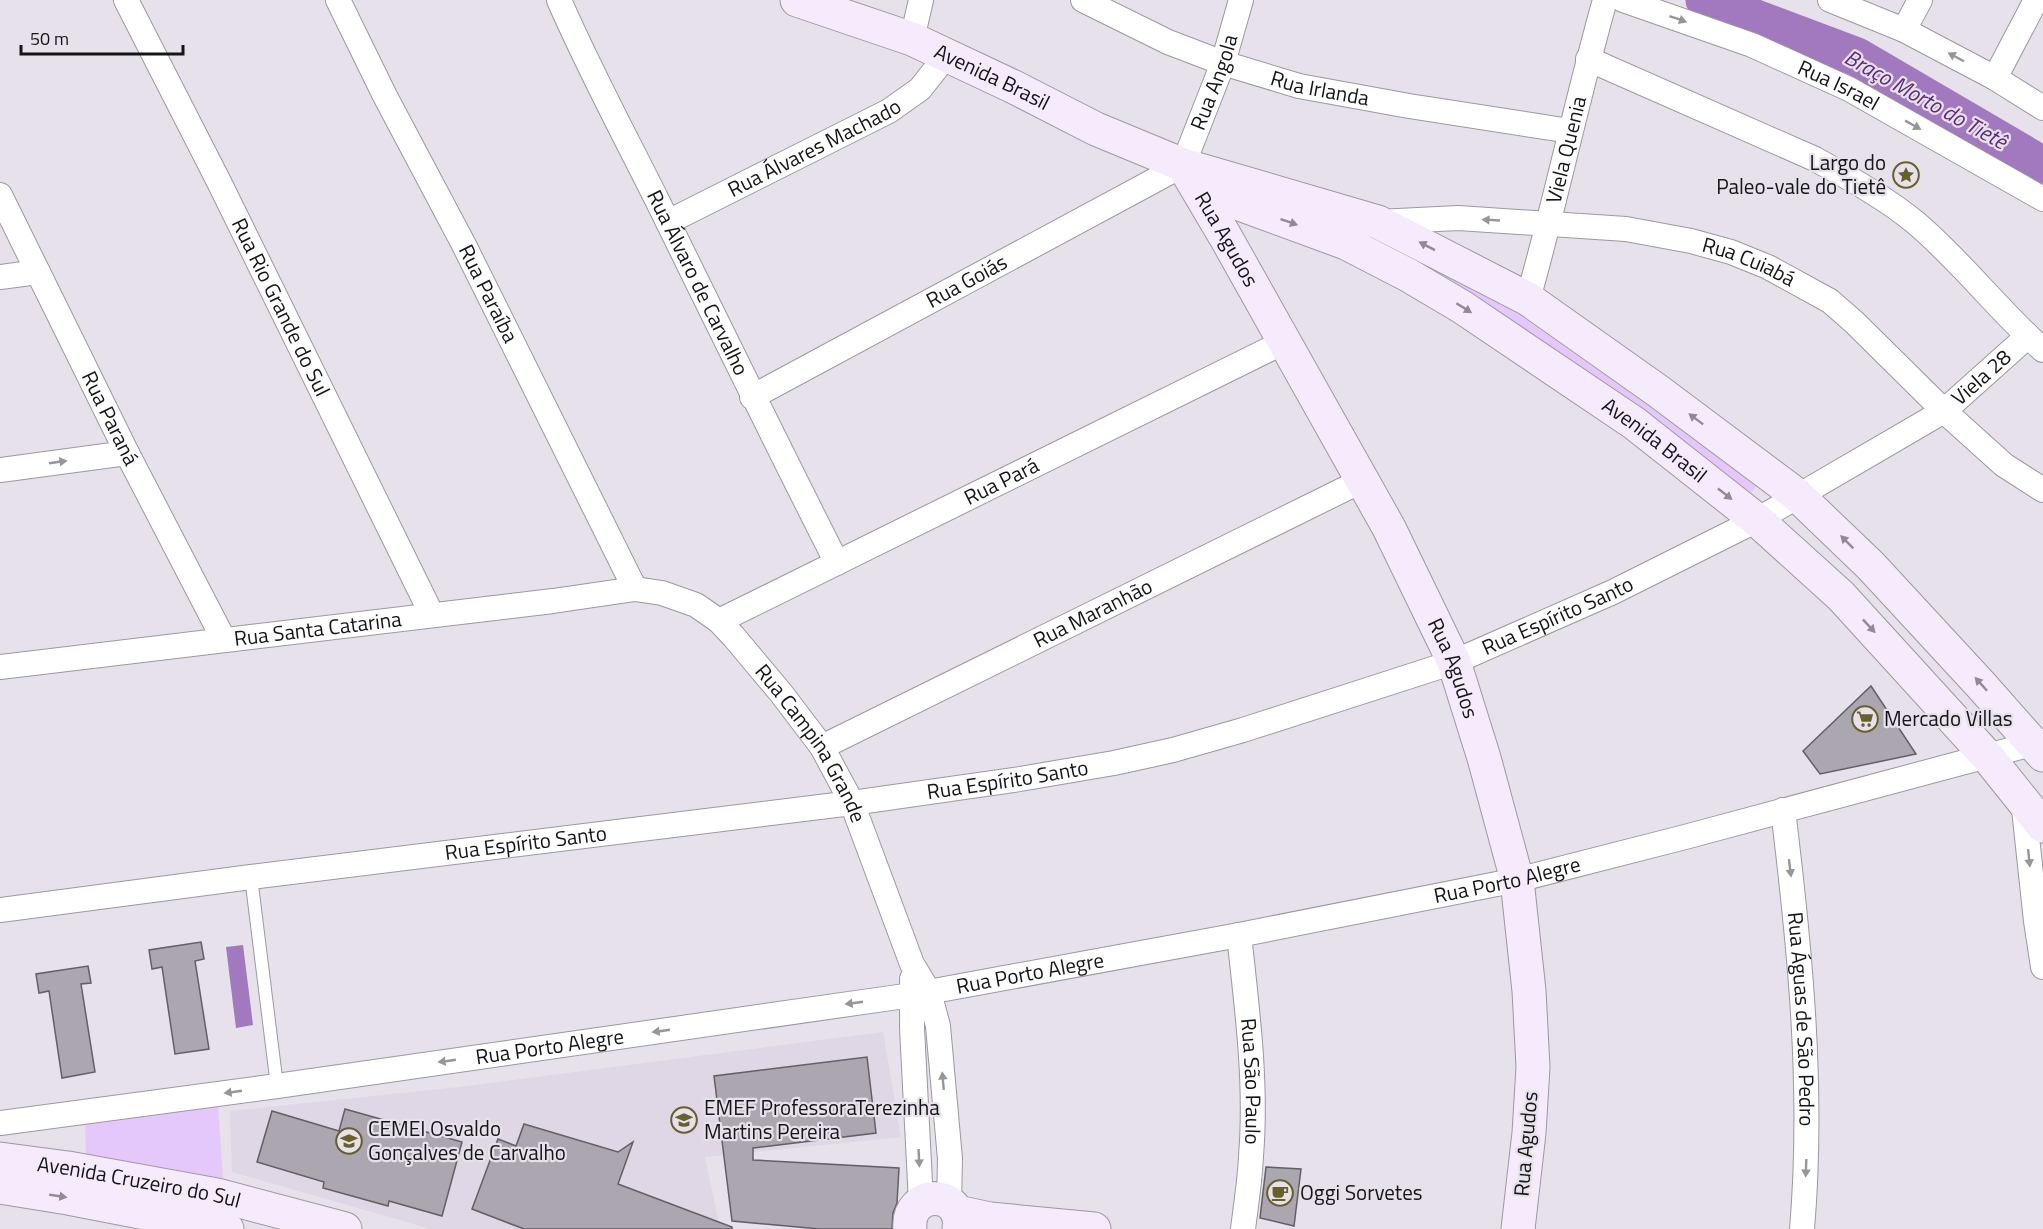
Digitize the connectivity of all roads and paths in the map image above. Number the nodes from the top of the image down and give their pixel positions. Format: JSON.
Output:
{"nodes":[{"id":1,"x":126,"y":0,"type":"edge"},
{"id":2,"x":338,"y":0,"type":"edge"},
{"id":3,"x":559,"y":0,"type":"edge"},
{"id":4,"x":797,"y":0,"type":"edge"},
{"id":5,"x":921,"y":0,"type":"edge"},
{"id":6,"x":1083,"y":0,"type":"edge"},
{"id":7,"x":1241,"y":0,"type":"edge"},
{"id":8,"x":1605,"y":0,"type":"edge"},
{"id":9,"x":1623,"y":0,"type":"edge"},
{"id":10,"x":1830,"y":0,"type":"edge"},
{"id":11,"x":1920,"y":0,"type":"edge"},
{"id":12,"x":2036,"y":0,"type":"edge"},
{"id":13,"x":1904,"y":30,"type":"junction"},
{"id":14,"x":912,"y":39,"type":"junction"},
{"id":15,"x":946,"y":56,"type":"junction"},
{"id":16,"x":1588,"y":59,"type":"junction"},
{"id":17,"x":1223,"y":63,"type":"junction"},
{"id":18,"x":1995,"y":78,"type":"junction"},
{"id":19,"x":2043,"y":108,"type":"edge"},
{"id":20,"x":1570,"y":131,"type":"junction"},
{"id":21,"x":1183,"y":165,"type":"junction"},
{"id":22,"x":0,"y":195,"type":"edge"},
{"id":23,"x":2043,"y":200,"type":"edge"},
{"id":24,"x":1259,"y":212,"type":"junction"},
{"id":25,"x":668,"y":222,"type":"junction"},
{"id":26,"x":1378,"y":222,"type":"junction"},
{"id":27,"x":1549,"y":224,"type":"junction"},
{"id":28,"x":1225,"y":236,"type":"junction"},
{"id":29,"x":38,"y":272,"type":"junction"},
{"id":30,"x":0,"y":277,"type":"edge"},
{"id":31,"x":1528,"y":299,"type":"junction"},
{"id":32,"x":1284,"y":342,"type":"junction"},
{"id":33,"x":2029,"y":342,"type":"edge"},
{"id":34,"x":752,"y":397,"type":"junction"},
{"id":35,"x":1944,"y":411,"type":"junction"},
{"id":36,"x":127,"y":453,"type":"junction"},
{"id":37,"x":0,"y":470,"type":"edge"},
{"id":38,"x":1363,"y":480,"type":"junction"},
{"id":39,"x":2043,"y":490,"type":"edge"},
{"id":40,"x":1797,"y":495,"type":"junction"},
{"id":41,"x":1757,"y":520,"type":"junction"},
{"id":42,"x":837,"y":563,"type":"junction"},
{"id":43,"x":635,"y":589,"type":"junction"},
{"id":44,"x":432,"y":615,"type":"junction"},
{"id":45,"x":719,"y":621,"type":"junction"},
{"id":46,"x":224,"y":640,"type":"junction"},
{"id":47,"x":1454,"y":662,"type":"junction"},
{"id":48,"x":0,"y":667,"type":"edge"},
{"id":49,"x":822,"y":747,"type":"junction"},
{"id":50,"x":2040,"y":747,"type":"edge"},
{"id":51,"x":1987,"y":756,"type":"junction"},
{"id":52,"x":2023,"y":800,"type":"junction"},
{"id":53,"x":852,"y":803,"type":"junction"},
{"id":54,"x":1783,"y":810,"type":"junction"},
{"id":55,"x":2043,"y":826,"type":"edge"},
{"id":56,"x":251,"y":877,"type":"junction"},
{"id":57,"x":1517,"y":880,"type":"junction"},
{"id":58,"x":0,"y":910,"type":"edge"},
{"id":59,"x":2039,"y":915,"type":"edge"},
{"id":60,"x":1239,"y":935,"type":"junction"},
{"id":61,"x":2043,"y":967,"type":"edge"},
{"id":62,"x":920,"y":993,"type":"junction"},
{"id":63,"x":277,"y":1086,"type":"junction"},
{"id":64,"x":0,"y":1123,"type":"edge"},
{"id":65,"x":0,"y":1159,"type":"edge"},
{"id":66,"x":0,"y":1187,"type":"edge"},
{"id":67,"x":939,"y":1215,"type":"edge"},
{"id":68,"x":277,"y":1219,"type":"edge"},
{"id":69,"x":227,"y":1229,"type":"edge"},
{"id":70,"x":345,"y":1229,"type":"edge"},
{"id":71,"x":1094,"y":1229,"type":"edge"},
{"id":72,"x":1243,"y":1229,"type":"edge"},
{"id":73,"x":1518,"y":1229,"type":"edge"},
{"id":74,"x":1802,"y":1229,"type":"edge"}],
"edges":[{"from":1,"to":44,"type":"street","name":"Rua Rio Grande do Sul"},
{"from":2,"to":43,"type":"street","name":"Rua Paraíba"},
{"from":3,"to":25,"type":"street","name":"Rua Álvaro de Carvalho"},
{"from":4,"to":14,"type":"main road","name":"Avenida Brasil"},
{"from":5,"to":14,"type":"street"},
{"from":6,"to":17,"type":"street","name":"Rua Irlanda"},
{"from":7,"to":17,"type":"street","name":"Rua Angola"},
{"from":8,"to":16,"type":"street","name":"Viela Quenia"},
{"from":9,"to":23,"type":"street","name":"Rua Israel","one_way":true},
{"from":10,"to":13,"type":"street"},
{"from":11,"to":13,"type":"street"},
{"from":12,"to":18,"type":"street"},
{"from":18,"to":13,"type":"street","one_way":true},
{"from":14,"to":15,"type":"main road","name":"Avenida Brasil"},
{"from":15,"to":21,"type":"main road","name":"Avenida Brasil"},
{"from":15,"to":25,"type":"street","name":"Rua Álvares Machado"},
{"from":16,"to":20,"type":"street","name":"Viela Quenia"},
{"from":16,"to":33,"type":"street"},
{"from":17,"to":20,"type":"street","name":"Rua Irlanda"},
{"from":17,"to":21,"type":"street","name":"Rua Angola"},
{"from":18,"to":19,"type":"street"},
{"from":20,"to":27,"type":"street","name":"Viela Quenia"},
{"from":21,"to":24,"type":"main road","name":"Avenida Brasil"},
{"from":21,"to":26,"type":"main road","name":"Avenida Brasil"},
{"from":21,"to":28,"type":"main road","name":"Rua Agudos"},
{"from":21,"to":34,"type":"street","name":"Rua Goiás"},
{"from":22,"to":29,"type":"street","name":"Rua Paraná"},
{"from":24,"to":28,"type":"main road"},
{"from":24,"to":41,"type":"main road","name":"Avenida Brasil","one_way":true},
{"from":25,"to":34,"type":"street","name":"Rua Álvaro de Carvalho"},
{"from":27,"to":26,"type":"street","name":"Rua Cuiabá","one_way":true},
{"from":31,"to":26,"type":"main road","name":"Avenida Brasil","one_way":true},
{"from":27,"to":31,"type":"street","name":"Viela Quenia"},
{"from":27,"to":35,"type":"street","name":"Rua Cuiabá"},
{"from":28,"to":32,"type":"main road","name":"Rua Agudos"},
{"from":29,"to":30,"type":"street"},
{"from":29,"to":36,"type":"street","name":"Rua Paraná"},
{"from":40,"to":31,"type":"main road","name":"Avenida Brasil","one_way":true},
{"from":32,"to":38,"type":"main road","name":"Rua Agudos"},
{"from":32,"to":42,"type":"street","name":"Rua Pará"},
{"from":33,"to":35,"type":"street","name":"Viela 28"},
{"from":34,"to":42,"type":"street","name":"Rua Álvaro de Carvalho"},
{"from":35,"to":39,"type":"street","name":"Rua Cuiabá"},
{"from":35,"to":40,"type":"street","name":"Rua Espírito Santo"},
{"from":37,"to":36,"type":"street","one_way":true},
{"from":36,"to":46,"type":"street","name":"Rua Paraná"},
{"from":38,"to":47,"type":"main road","name":"Rua Agudos"},
{"from":38,"to":49,"type":"street","name":"Rua Maranhão"},
{"from":40,"to":41,"type":"street","name":"Rua Espírito Santo"},
{"from":50,"to":40,"type":"main road","name":"Avenida Brasil","one_way":true},
{"from":41,"to":47,"type":"street","name":"Rua Espírito Santo"},
{"from":41,"to":51,"type":"main road","name":"Avenida Brasil","one_way":true},
{"from":42,"to":45,"type":"street","name":"Rua Pará"},
{"from":43,"to":44,"type":"street","name":"Rua Santa Catarina"},
{"from":43,"to":45,"type":"street","name":"Rua Campina Grande"},
{"from":44,"to":46,"type":"street","name":"Rua Santa Catarina"},
{"from":45,"to":49,"type":"street","name":"Rua Campina Grande"},
{"from":46,"to":48,"type":"street","name":"Rua Santa Catarina"},
{"from":47,"to":53,"type":"street","name":"Rua Espírito Santo"},
{"from":47,"to":57,"type":"main road","name":"Rua Agudos"},
{"from":49,"to":53,"type":"street","name":"Rua Campina Grande"},
{"from":50,"to":51,"type":"street","name":"Rua Porto Alegre"},
{"from":51,"to":52,"type":"main road","name":"Avenida Brasil"},
{"from":51,"to":54,"type":"street","name":"Rua Porto Alegre"},
{"from":52,"to":55,"type":"main road","name":"Avenida Brasil"},
{"from":52,"to":59,"type":"street","one_way":true},
{"from":53,"to":56,"type":"street","name":"Rua Espírito Santo"},
{"from":53,"to":62,"type":"street","name":"Rua Campina Grande"},
{"from":54,"to":57,"type":"street","name":"Rua Porto Alegre"},
{"from":54,"to":74,"type":"street","name":"Rua Águas de São Pedro","one_way":true},
{"from":56,"to":58,"type":"street","name":"Rua Espírito Santo"},
{"from":56,"to":63,"type":"lane"},
{"from":57,"to":60,"type":"street","name":"Rua Porto Alegre"},
{"from":57,"to":73,"type":"main road","name":"Rua Agudos"},
{"from":59,"to":61,"type":"street"},
{"from":60,"to":62,"type":"street","name":"Rua Porto Alegre"},
{"from":60,"to":72,"type":"street","name":"Rua São Paulo"},
{"from":62,"to":63,"type":"street","name":"Rua Porto Alegre","one_way":true},
{"from":62,"to":67,"type":"street","name":"Rua Campina Grande"},
{"from":63,"to":64,"type":"street","name":"Rua Porto Alegre","one_way":true},
{"from":65,"to":68,"type":"main road","name":"Avenida Cruzeiro do Sul"},
{"from":66,"to":69,"type":"main road","name":"Avenida Cruzeiro do Sul","one_way":true},
{"from":67,"to":71,"type":"main road"},
{"from":68,"to":70,"type":"main road","name":"Avenida Cruzeiro do Sul"}]}
